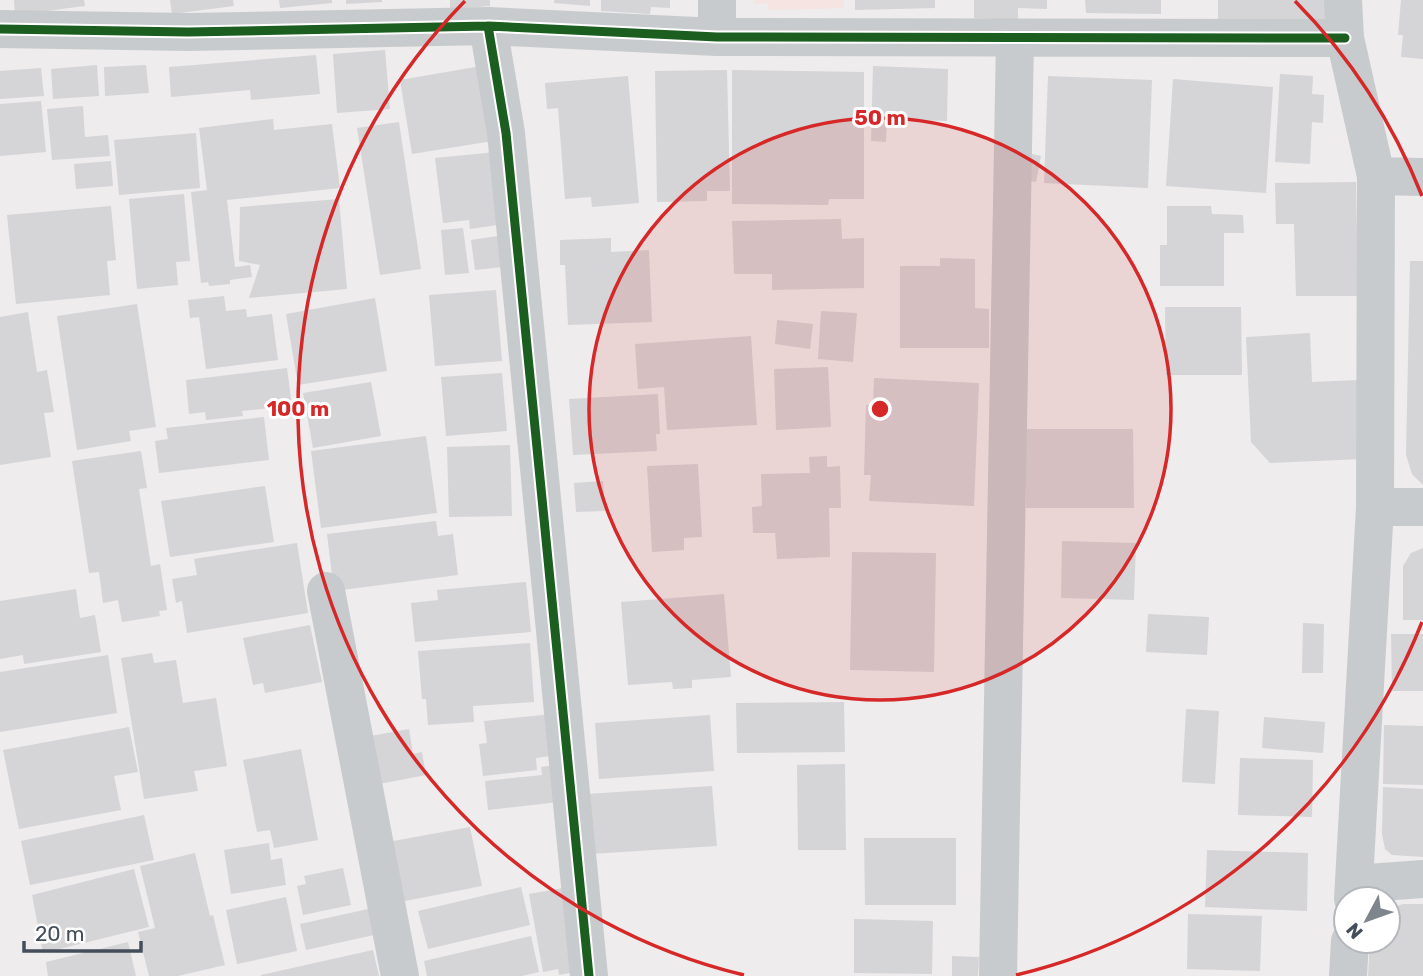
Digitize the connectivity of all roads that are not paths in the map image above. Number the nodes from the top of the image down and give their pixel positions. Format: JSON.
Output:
{"nodes":[{"id":1,"x":718,"y":0,"type":"edge"},
{"id":2,"x":1343,"y":0,"type":"edge"},
{"id":3,"x":488,"y":26,"type":"junction"},
{"id":4,"x":0,"y":29,"type":"edge"},
{"id":5,"x":717,"y":37,"type":"junction"},
{"id":6,"x":1015,"y":38,"type":"junction"},
{"id":7,"x":1345,"y":38,"type":"junction"},
{"id":8,"x":1376,"y":176,"type":"junction"},
{"id":9,"x":1423,"y":177,"type":"edge"},
{"id":10,"x":1375,"y":507,"type":"junction"},
{"id":11,"x":1423,"y":507,"type":"edge"},
{"id":12,"x":326,"y":592,"type":"dead end"},
{"id":13,"x":1423,"y":879,"type":"edge"},
{"id":14,"x":1353,"y":885,"type":"edge"},
{"id":15,"x":1391,"y":885,"type":"edge"},
{"id":16,"x":1349,"y":955,"type":"edge"},
{"id":17,"x":400,"y":976,"type":"edge"},
{"id":18,"x":589,"y":976,"type":"edge"},
{"id":19,"x":998,"y":976,"type":"edge"},
{"id":20,"x":1348,"y":976,"type":"edge"}],
"edges":[{"from":1,"to":5,"type":"street"},
{"from":2,"to":7,"type":"street"},
{"from":3,"to":4,"type":"street"},
{"from":3,"to":5,"type":"street"},
{"from":3,"to":18,"type":"street"},
{"from":5,"to":6,"type":"street"},
{"from":6,"to":7,"type":"street"},
{"from":6,"to":19,"type":"street"},
{"from":7,"to":8,"type":"street"},
{"from":8,"to":9,"type":"street"},
{"from":8,"to":10,"type":"street"},
{"from":10,"to":11,"type":"street"},
{"from":10,"to":14,"type":"street"},
{"from":12,"to":17,"type":"street"},
{"from":13,"to":15,"type":"street"},
{"from":16,"to":20,"type":"street"}]}
